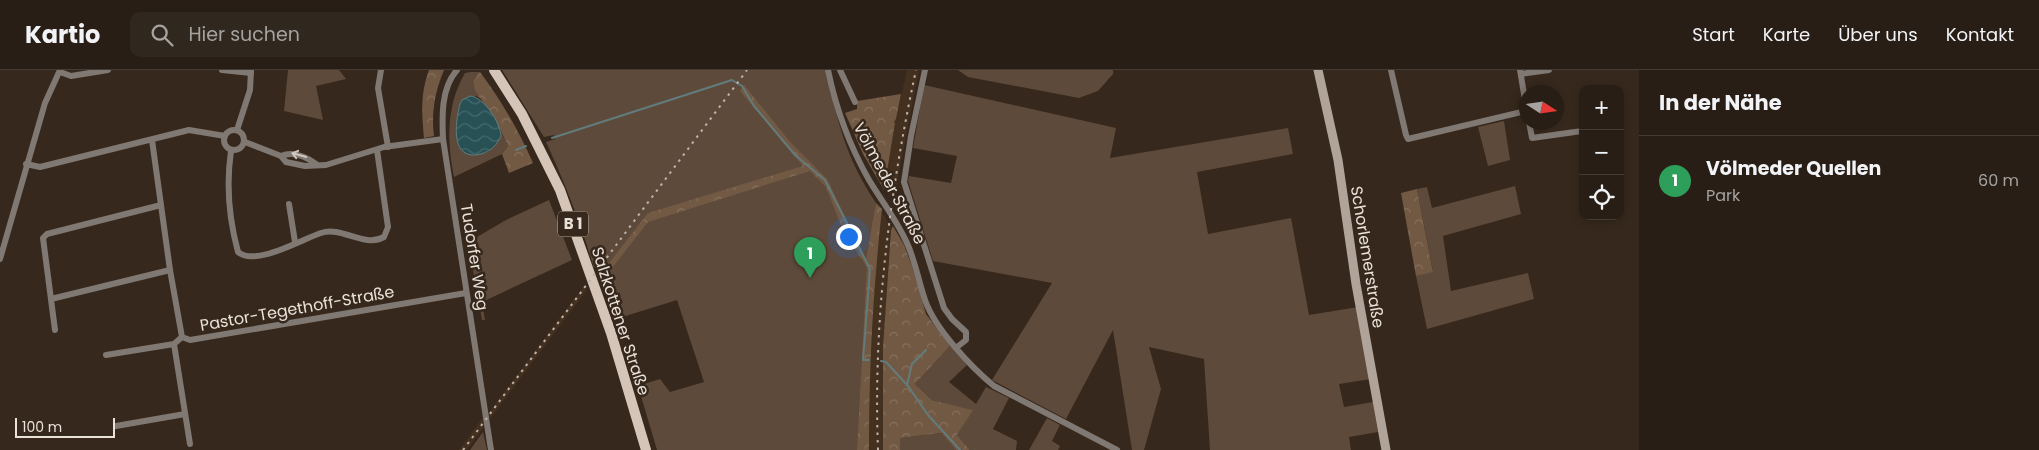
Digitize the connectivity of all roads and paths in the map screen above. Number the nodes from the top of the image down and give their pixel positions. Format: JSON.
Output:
{"nodes":[{"id":1,"x":108,"y":70,"type":"edge"},
{"id":2,"x":222,"y":70,"type":"edge"},
{"id":3,"x":381,"y":70,"type":"edge"},
{"id":4,"x":457,"y":70,"type":"edge"},
{"id":5,"x":494,"y":70,"type":"edge"},
{"id":6,"x":828,"y":70,"type":"edge"},
{"id":7,"x":840,"y":70,"type":"edge"},
{"id":8,"x":925,"y":70,"type":"edge"},
{"id":9,"x":1318,"y":70,"type":"edge"},
{"id":10,"x":1391,"y":70,"type":"edge"},
{"id":11,"x":1549,"y":70,"type":"edge"},
{"id":12,"x":60,"y":71,"type":"edge"},
{"id":13,"x":251,"y":72,"type":"edge"},
{"id":14,"x":1521,"y":72,"type":"edge"},
{"id":15,"x":1523,"y":85,"type":"edge"},
{"id":16,"x":854,"y":102,"type":"dead end"},
{"id":17,"x":1519,"y":113,"type":"edge"},
{"id":18,"x":237,"y":130,"type":"junction"},
{"id":19,"x":1530,"y":130,"type":"edge"},
{"id":20,"x":1579,"y":130,"type":"edge"},
{"id":21,"x":225,"y":136,"type":"junction"},
{"id":22,"x":442,"y":139,"type":"junction"},
{"id":23,"x":152,"y":140,"type":"junction"},
{"id":24,"x":245,"y":142,"type":"junction"},
{"id":25,"x":388,"y":147,"type":"junction"},
{"id":26,"x":377,"y":150,"type":"junction"},
{"id":27,"x":232,"y":151,"type":"junction"},
{"id":28,"x":26,"y":164,"type":"junction"},
{"id":29,"x":289,"y":204,"type":"dead end"},
{"id":30,"x":161,"y":205,"type":"junction"},
{"id":31,"x":295,"y":242,"type":"junction"},
{"id":32,"x":0,"y":259,"type":"edge"},
{"id":33,"x":170,"y":270,"type":"junction"},
{"id":34,"x":466,"y":293,"type":"junction"},
{"id":35,"x":51,"y":299,"type":"junction"},
{"id":36,"x":54,"y":330,"type":"dead end"},
{"id":37,"x":182,"y":337,"type":"junction"},
{"id":38,"x":174,"y":344,"type":"junction"},
{"id":39,"x":957,"y":347,"type":"junction"},
{"id":40,"x":106,"y":355,"type":"dead end"},
{"id":41,"x":185,"y":414,"type":"junction"},
{"id":42,"x":116,"y":426,"type":"dead end"},
{"id":43,"x":190,"y":444,"type":"dead end"},
{"id":44,"x":491,"y":450,"type":"edge"},
{"id":45,"x":646,"y":450,"type":"edge"},
{"id":46,"x":1117,"y":450,"type":"edge"},
{"id":47,"x":1386,"y":450,"type":"edge"}],
"edges":[{"from":1,"to":12,"type":"street"},
{"from":2,"to":13,"type":"street"},
{"from":3,"to":25,"type":"street"},
{"from":4,"to":22,"type":"street","name":"Tudorfer Weg"},
{"from":5,"to":45,"type":"main road","name":"Salzkottener Straße","number":"B 1"},
{"from":6,"to":39,"type":"street","name":"Völmeder Straße"},
{"from":7,"to":16,"type":"street","name":"Völmeder Straße"},
{"from":8,"to":39,"type":"street"},
{"from":9,"to":47,"type":"street","name":"Schorlemerstraße"},
{"from":10,"to":17,"type":"street"},
{"from":11,"to":14,"type":"street"},
{"from":12,"to":28,"type":"street"},
{"from":13,"to":18,"type":"street"},
{"from":14,"to":15,"type":"street"},
{"from":18,"to":21,"type":"street"},
{"from":18,"to":24,"type":"street"},
{"from":19,"to":20,"type":"street"},
{"from":21,"to":23,"type":"street"},
{"from":21,"to":27,"type":"street"},
{"from":22,"to":25,"type":"street"},
{"from":22,"to":34,"type":"street","name":"Tudorfer Weg"},
{"from":23,"to":28,"type":"street"},
{"from":23,"to":30,"type":"street","name":"Pastor-Tegethoff-Straße"},
{"from":24,"to":26,"type":"street"},
{"from":24,"to":27,"type":"street"},
{"from":25,"to":26,"type":"street"},
{"from":26,"to":31,"type":"street"},
{"from":27,"to":31,"type":"street"},
{"from":28,"to":32,"type":"street"},
{"from":29,"to":31,"type":"street"},
{"from":30,"to":33,"type":"street","name":"Pastor-Tegethoff-Straße"},
{"from":30,"to":35,"type":"street"},
{"from":33,"to":35,"type":"street"},
{"from":33,"to":37,"type":"street","name":"Pastor-Tegethoff-Straße"},
{"from":34,"to":37,"type":"street","name":"Pastor-Tegethoff-Straße"},
{"from":34,"to":44,"type":"street","name":"Tudorfer Weg"},
{"from":35,"to":36,"type":"street"},
{"from":37,"to":38,"type":"street"},
{"from":38,"to":40,"type":"street"},
{"from":38,"to":41,"type":"street"},
{"from":39,"to":46,"type":"street","name":"Völmeder Straße"},
{"from":41,"to":42,"type":"street"},
{"from":41,"to":43,"type":"street"}]}
